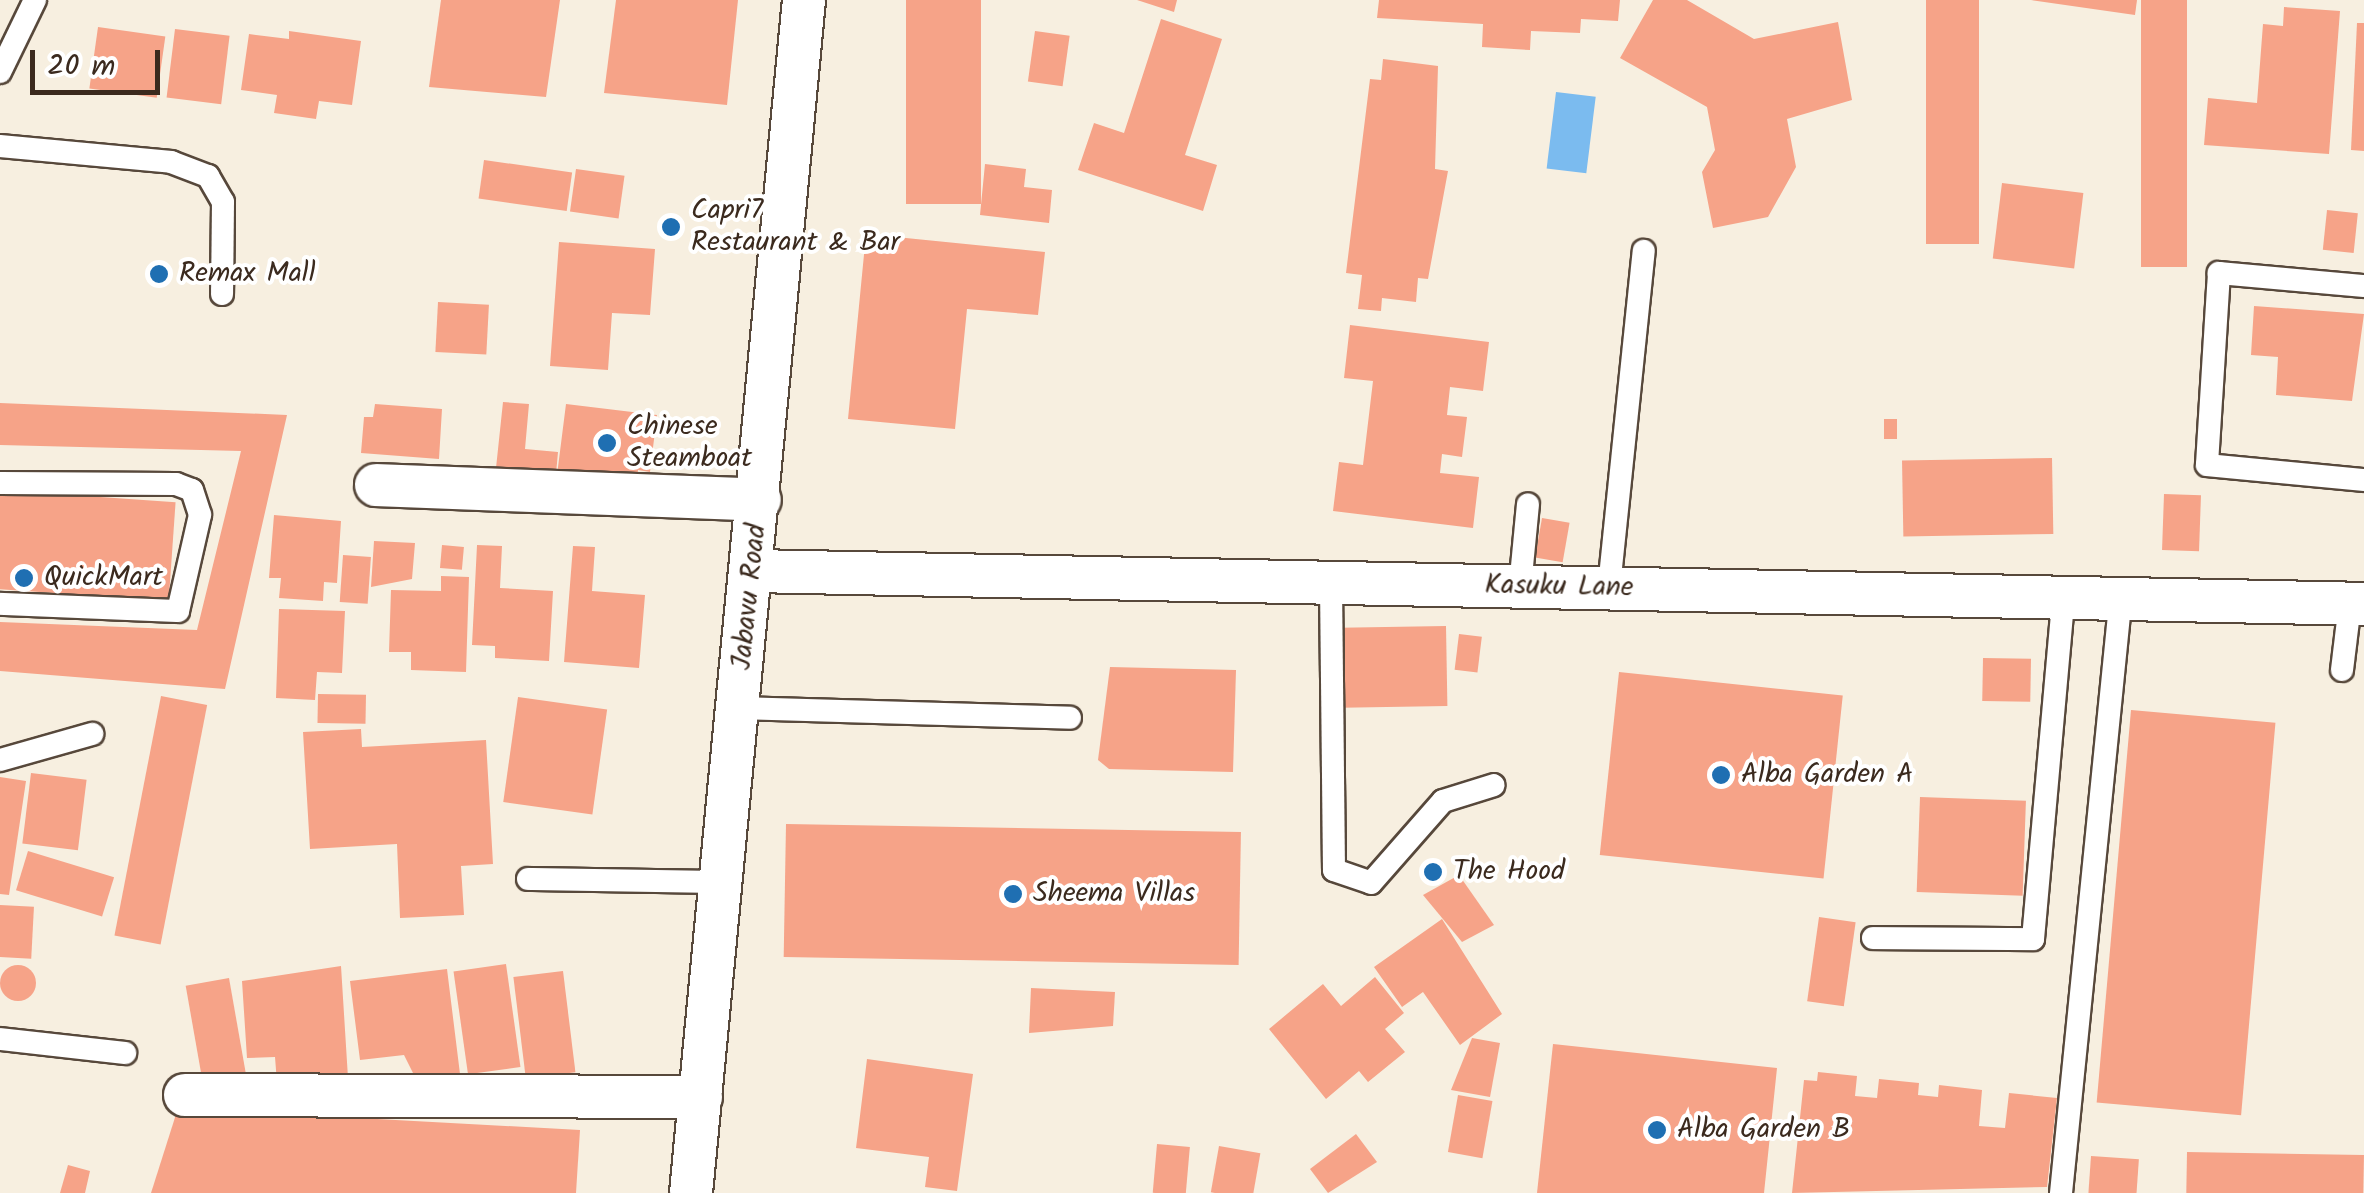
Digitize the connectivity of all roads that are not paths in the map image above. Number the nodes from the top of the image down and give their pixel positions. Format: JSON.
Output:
{"nodes":[{"id":1,"x":35,"y":0,"type":"edge"},
{"id":2,"x":804,"y":0,"type":"edge"},
{"id":3,"x":0,"y":72,"type":"edge"},
{"id":4,"x":0,"y":146,"type":"edge"},
{"id":5,"x":1644,"y":251,"type":"dead end"},
{"id":6,"x":2364,"y":286,"type":"edge"},
{"id":7,"x":222,"y":294,"type":"dead end"},
{"id":8,"x":2364,"y":480,"type":"edge"},
{"id":9,"x":0,"y":483,"type":"edge"},
{"id":10,"x":376,"y":485,"type":"dead end"},
{"id":11,"x":760,"y":500,"type":"junction"},
{"id":12,"x":1528,"y":504,"type":"dead end"},
{"id":13,"x":753,"y":571,"type":"junction"},
{"id":14,"x":1331,"y":584,"type":"junction"},
{"id":15,"x":1520,"y":587,"type":"junction"},
{"id":16,"x":1609,"y":587,"type":"junction"},
{"id":17,"x":2064,"y":594,"type":"junction"},
{"id":18,"x":2121,"y":595,"type":"junction"},
{"id":19,"x":0,"y":604,"type":"edge"},
{"id":20,"x":2357,"y":604,"type":"edge"},
{"id":21,"x":2342,"y":670,"type":"dead end"},
{"id":22,"x":740,"y":708,"type":"junction"},
{"id":23,"x":1070,"y":718,"type":"dead end"},
{"id":24,"x":92,"y":734,"type":"dead end"},
{"id":25,"x":0,"y":760,"type":"edge"},
{"id":26,"x":1494,"y":785,"type":"dead end"},
{"id":27,"x":528,"y":879,"type":"dead end"},
{"id":28,"x":722,"y":882,"type":"junction"},
{"id":29,"x":1873,"y":938,"type":"dead end"},
{"id":30,"x":0,"y":1039,"type":"edge"},
{"id":31,"x":125,"y":1053,"type":"dead end"},
{"id":32,"x":185,"y":1095,"type":"dead end"},
{"id":33,"x":701,"y":1097,"type":"junction"},
{"id":34,"x":691,"y":1193,"type":"edge"},
{"id":35,"x":2060,"y":1193,"type":"edge"}],
"edges":[{"from":1,"to":3,"type":"lane"},
{"from":2,"to":11,"type":"street","name":"Jabavu Road"},
{"from":4,"to":7,"type":"lane"},
{"from":5,"to":16,"type":"lane"},
{"from":6,"to":8,"type":"lane"},
{"from":9,"to":19,"type":"lane"},
{"from":10,"to":11,"type":"street"},
{"from":11,"to":13,"type":"street","name":"Jabavu Road"},
{"from":12,"to":15,"type":"lane"},
{"from":13,"to":14,"type":"street","name":"Kasuku Lane"},
{"from":13,"to":22,"type":"street","name":"Jabavu Road"},
{"from":14,"to":15,"type":"street","name":"Kasuku Lane"},
{"from":14,"to":26,"type":"lane"},
{"from":15,"to":16,"type":"street","name":"Kasuku Lane"},
{"from":16,"to":17,"type":"street","name":"Kasuku Lane"},
{"from":17,"to":18,"type":"street","name":"Kasuku Lane"},
{"from":17,"to":29,"type":"lane"},
{"from":18,"to":20,"type":"street","name":"Kasuku Lane"},
{"from":18,"to":35,"type":"lane"},
{"from":20,"to":21,"type":"lane"},
{"from":22,"to":23,"type":"lane"},
{"from":22,"to":28,"type":"street","name":"Jabavu Road"},
{"from":24,"to":25,"type":"lane"},
{"from":27,"to":28,"type":"lane"},
{"from":28,"to":33,"type":"street","name":"Jabavu Road"},
{"from":30,"to":31,"type":"lane"},
{"from":32,"to":33,"type":"street"},
{"from":33,"to":34,"type":"street","name":"Jabavu Road"}]}
